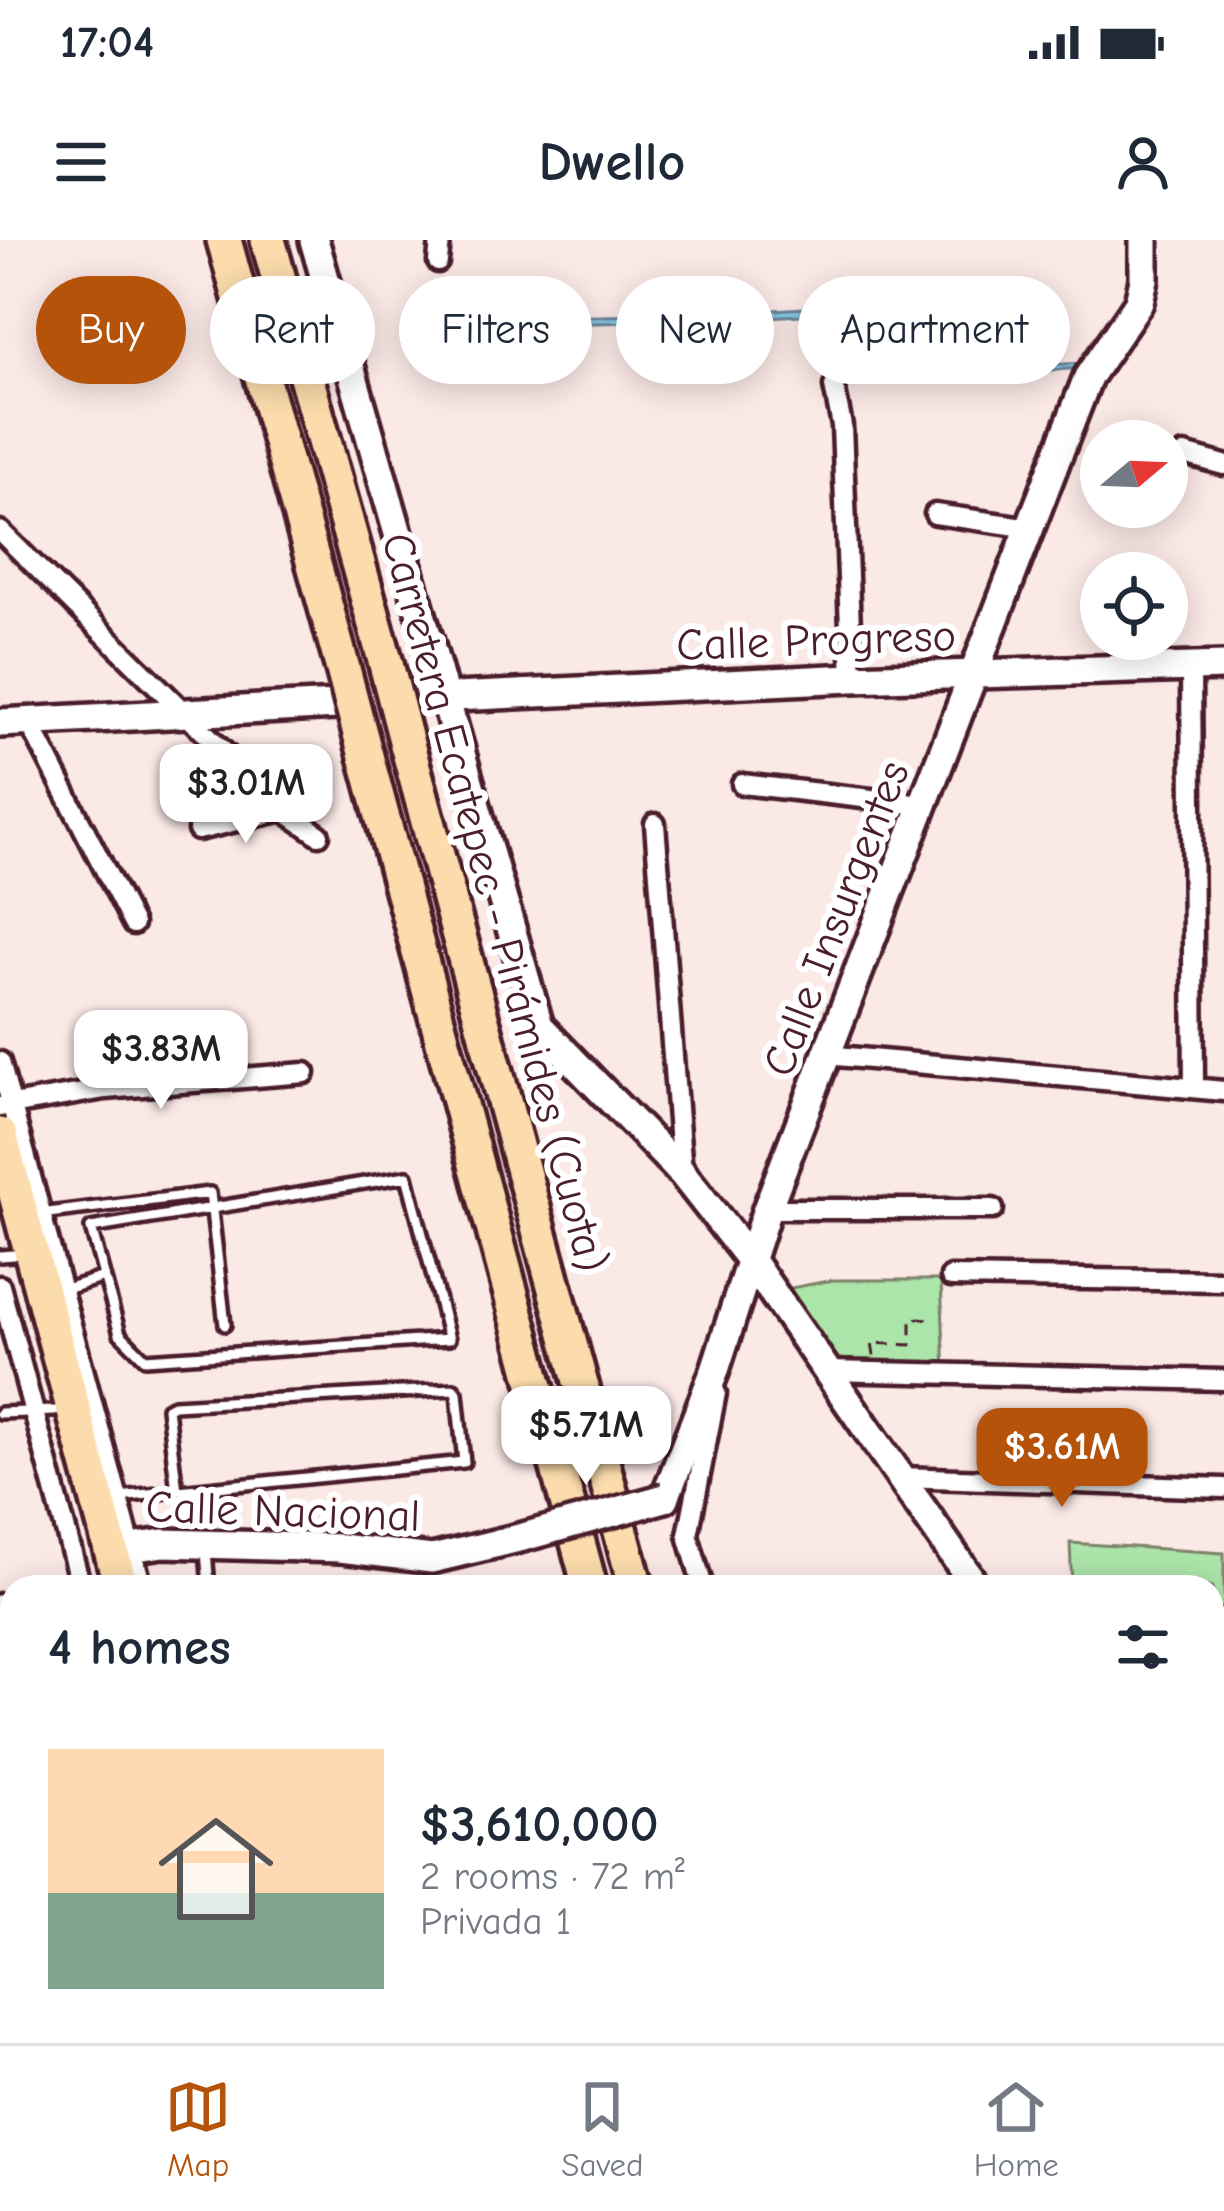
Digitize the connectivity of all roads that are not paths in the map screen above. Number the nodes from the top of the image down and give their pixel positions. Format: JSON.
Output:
{"nodes":[{"id":1,"x":224,"y":240,"type":"edge"},
{"id":2,"x":268,"y":240,"type":"edge"},
{"id":3,"x":314,"y":240,"type":"edge"},
{"id":4,"x":440,"y":240,"type":"edge"},
{"id":5,"x":1144,"y":240,"type":"edge"},
{"id":6,"x":437,"y":262,"type":"dead end"},
{"id":7,"x":834,"y":386,"type":"dead end"},
{"id":8,"x":1188,"y":455,"type":"edge"},
{"id":9,"x":1224,"y":466,"type":"edge"},
{"id":10,"x":935,"y":514,"type":"dead end"},
{"id":11,"x":1031,"y":527,"type":"junction"},
{"id":12,"x":0,"y":532,"type":"edge"},
{"id":13,"x":1224,"y":665,"type":"edge"},
{"id":14,"x":1192,"y":667,"type":"junction"},
{"id":15,"x":975,"y":676,"type":"junction"},
{"id":16,"x":852,"y":678,"type":"junction"},
{"id":17,"x":445,"y":696,"type":"junction"},
{"id":18,"x":412,"y":699,"type":"dead end"},
{"id":19,"x":337,"y":705,"type":"dead end"},
{"id":20,"x":191,"y":716,"type":"junction"},
{"id":21,"x":29,"y":722,"type":"junction"},
{"id":22,"x":0,"y":723,"type":"edge"},
{"id":23,"x":742,"y":784,"type":"dead end"},
{"id":24,"x":923,"y":805,"type":"junction"},
{"id":25,"x":283,"y":810,"type":"junction"},
{"id":26,"x":655,"y":824,"type":"dead end"},
{"id":27,"x":198,"y":830,"type":"dead end"},
{"id":28,"x":319,"y":835,"type":"dead end"},
{"id":29,"x":133,"y":924,"type":"dead end"},
{"id":30,"x":826,"y":1055,"type":"junction"},
{"id":31,"x":0,"y":1062,"type":"edge"},
{"id":32,"x":305,"y":1073,"type":"dead end"},
{"id":33,"x":1194,"y":1088,"type":"junction"},
{"id":34,"x":1224,"y":1091,"type":"edge"},
{"id":35,"x":4,"y":1116,"type":"edge"},
{"id":36,"x":682,"y":1174,"type":"junction"},
{"id":37,"x":213,"y":1207,"type":"junction"},
{"id":38,"x":767,"y":1209,"type":"junction"},
{"id":39,"x":993,"y":1209,"type":"dead end"},
{"id":40,"x":22,"y":1214,"type":"edge"},
{"id":41,"x":752,"y":1261,"type":"junction"},
{"id":42,"x":4,"y":1266,"type":"edge"},
{"id":43,"x":104,"y":1277,"type":"junction"},
{"id":44,"x":951,"y":1277,"type":"dead end"},
{"id":45,"x":1224,"y":1281,"type":"edge"},
{"id":46,"x":54,"y":1292,"type":"junction"},
{"id":47,"x":225,"y":1325,"type":"dead end"},
{"id":48,"x":716,"y":1370,"type":"junction"},
{"id":49,"x":826,"y":1371,"type":"junction"},
{"id":50,"x":1224,"y":1380,"type":"edge"},
{"id":51,"x":0,"y":1412,"type":"edge"},
{"id":52,"x":45,"y":1412,"type":"junction"},
{"id":53,"x":901,"y":1477,"type":"junction"},
{"id":54,"x":1224,"y":1488,"type":"edge"},
{"id":55,"x":177,"y":1491,"type":"junction"},
{"id":56,"x":119,"y":1496,"type":"junction"},
{"id":57,"x":523,"y":1537,"type":"joint"},
{"id":58,"x":206,"y":1544,"type":"junction"},
{"id":59,"x":122,"y":1548,"type":"junction"},
{"id":60,"x":79,"y":1575,"type":"edge"},
{"id":61,"x":100,"y":1575,"type":"edge"},
{"id":62,"x":122,"y":1575,"type":"edge"},
{"id":63,"x":136,"y":1575,"type":"edge"},
{"id":64,"x":207,"y":1575,"type":"edge"},
{"id":65,"x":587,"y":1575,"type":"edge"},
{"id":66,"x":633,"y":1575,"type":"edge"},
{"id":67,"x":700,"y":1575,"type":"edge"},
{"id":68,"x":968,"y":1575,"type":"edge"}],
"edges":[{"from":1,"to":65,"type":"highway","name":"Carretera Ecatepec - Pirámides (Cuota)","bridge":true},
{"from":2,"to":66,"type":"highway","name":"Carretera Ecatepec - Pirámides (Cuota)","bridge":true},
{"from":3,"to":17,"type":"street"},
{"from":4,"to":6,"type":"street"},
{"from":5,"to":11,"type":"street","name":"Calle Insurgentes"},
{"from":7,"to":16,"type":"street"},
{"from":8,"to":9,"type":"street"},
{"from":10,"to":11,"type":"street"},
{"from":11,"to":15,"type":"street","name":"Calle Insurgentes"},
{"from":12,"to":20,"type":"street"},
{"from":13,"to":14,"type":"street","name":"Calle Progreso"},
{"from":14,"to":15,"type":"street","name":"Calle Progreso"},
{"from":14,"to":33,"type":"street"},
{"from":15,"to":16,"type":"street","name":"Calle Progreso"},
{"from":15,"to":24,"type":"street","name":"Calle Insurgentes"},
{"from":16,"to":17,"type":"street","name":"Calle Progreso"},
{"from":17,"to":18,"type":"street","name":"Calle Progreso"},
{"from":17,"to":36,"type":"street"},
{"from":19,"to":20,"type":"street"},
{"from":20,"to":21,"type":"street"},
{"from":20,"to":25,"type":"street"},
{"from":21,"to":22,"type":"street"},
{"from":21,"to":29,"type":"street"},
{"from":23,"to":24,"type":"street"},
{"from":24,"to":30,"type":"street","name":"Calle Insurgentes"},
{"from":25,"to":27,"type":"street"},
{"from":25,"to":28,"type":"street"},
{"from":26,"to":36,"type":"street"},
{"from":30,"to":33,"type":"street"},
{"from":30,"to":38,"type":"street","name":"Calle Insurgentes"},
{"from":31,"to":35,"type":"street"},
{"from":32,"to":35,"type":"street"},
{"from":33,"to":34,"type":"street"},
{"from":35,"to":40,"type":"highway"},
{"from":36,"to":41,"type":"street"},
{"from":37,"to":40,"type":"lane"},
{"from":37,"to":43,"type":"lane"},
{"from":37,"to":43,"type":"lane"},
{"from":37,"to":47,"type":"lane"},
{"from":38,"to":39,"type":"street"},
{"from":38,"to":41,"type":"street","name":"Calle Insurgentes"},
{"from":40,"to":42,"type":"highway"},
{"from":40,"to":46,"type":"highway"},
{"from":41,"to":48,"type":"street","name":"Calle Insurgentes"},
{"from":41,"to":49,"type":"street"},
{"from":42,"to":52,"type":"highway"},
{"from":43,"to":46,"type":"lane"},
{"from":44,"to":45,"type":"street"},
{"from":46,"to":56,"type":"street"},
{"from":46,"to":59,"type":"highway"},
{"from":48,"to":57,"type":"street","name":"Calle Insurgentes","bridge":true},
{"from":48,"to":67,"type":"street"},
{"from":49,"to":50,"type":"street"},
{"from":49,"to":53,"type":"street"},
{"from":51,"to":52,"type":"lane"},
{"from":52,"to":60,"type":"street"},
{"from":52,"to":61,"type":"highway"},
{"from":53,"to":54,"type":"street"},
{"from":53,"to":68,"type":"street"},
{"from":55,"to":55,"type":"lane"},
{"from":55,"to":56,"type":"lane"},
{"from":56,"to":59,"type":"street"},
{"from":57,"to":58,"type":"street","name":"Calle Nacional"},
{"from":58,"to":59,"type":"street","name":"Calle Nacional"},
{"from":58,"to":64,"type":"lane"},
{"from":59,"to":62,"type":"highway"},
{"from":59,"to":63,"type":"street"}]}
